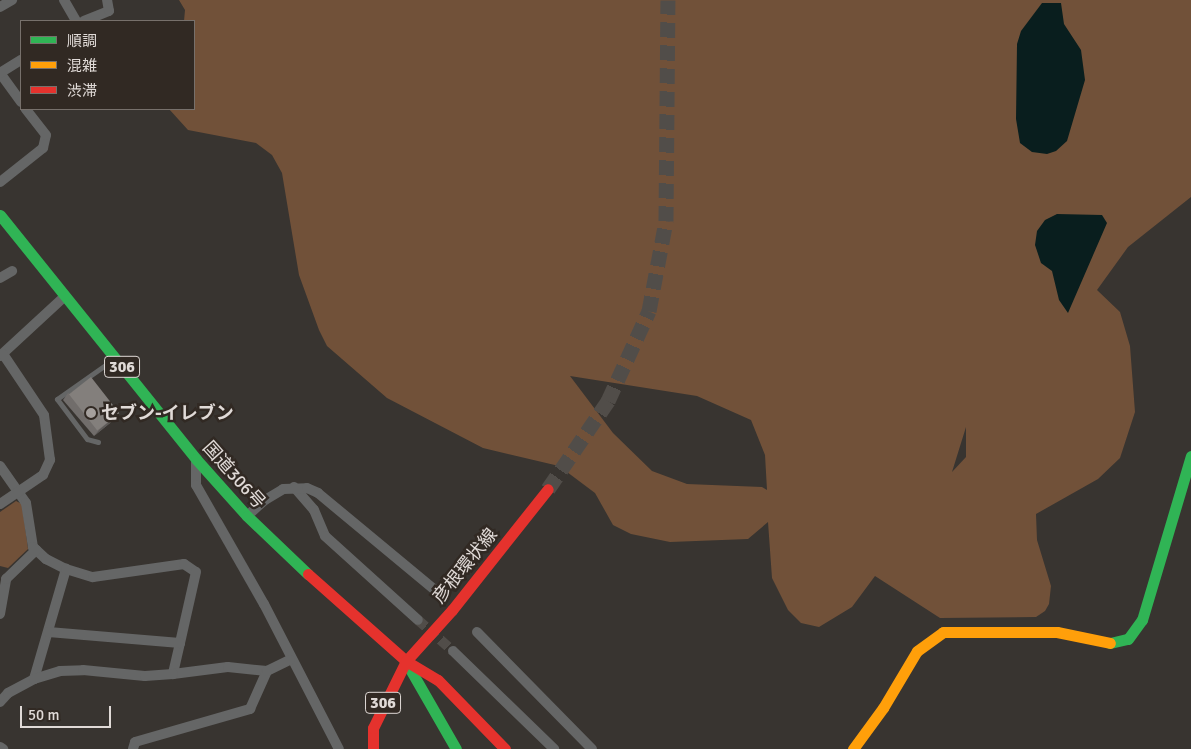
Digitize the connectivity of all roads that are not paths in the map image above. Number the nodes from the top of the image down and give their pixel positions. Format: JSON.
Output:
{"nodes":[{"id":1,"x":12,"y":0,"type":"edge"},
{"id":2,"x":64,"y":0,"type":"edge"},
{"id":3,"x":107,"y":0,"type":"edge"},
{"id":4,"x":0,"y":7,"type":"edge"},
{"id":5,"x":75,"y":20,"type":"edge"},
{"id":6,"x":86,"y":20,"type":"edge"},
{"id":7,"x":20,"y":61,"type":"edge"},
{"id":8,"x":0,"y":73,"type":"edge"},
{"id":9,"x":20,"y":101,"type":"edge"},
{"id":10,"x":27,"y":110,"type":"edge"},
{"id":11,"x":0,"y":182,"type":"edge"},
{"id":12,"x":0,"y":215,"type":"edge"},
{"id":13,"x":12,"y":271,"type":"dead end"},
{"id":14,"x":0,"y":278,"type":"edge"},
{"id":15,"x":65,"y":296,"type":"junction"},
{"id":16,"x":1,"y":355,"type":"edge"},
{"id":17,"x":115,"y":358,"type":"junction"},
{"id":18,"x":90,"y":377,"type":"junction"},
{"id":19,"x":96,"y":385,"type":"edge"},
{"id":20,"x":98,"y":442,"type":"dead end"},
{"id":21,"x":1191,"y":456,"type":"edge"},
{"id":22,"x":196,"y":459,"type":"junction"},
{"id":23,"x":0,"y":466,"type":"edge"},
{"id":24,"x":294,"y":487,"type":"junction"},
{"id":25,"x":548,"y":489,"type":"tunnel mouth"},
{"id":26,"x":18,"y":492,"type":"junction"},
{"id":27,"x":0,"y":504,"type":"edge"},
{"id":28,"x":247,"y":516,"type":"junction"},
{"id":29,"x":36,"y":550,"type":"junction"},
{"id":30,"x":66,"y":569,"type":"junction"},
{"id":31,"x":441,"y":595,"type":"dead end"},
{"id":32,"x":0,"y":614,"type":"edge"},
{"id":33,"x":418,"y":620,"type":"tunnel mouth"},
{"id":34,"x":48,"y":632,"type":"junction"},
{"id":35,"x":477,"y":632,"type":"dead end"},
{"id":36,"x":180,"y":643,"type":"junction"},
{"id":37,"x":453,"y":651,"type":"tunnel mouth"},
{"id":38,"x":290,"y":660,"type":"junction"},
{"id":39,"x":406,"y":661,"type":"junction"},
{"id":40,"x":267,"y":671,"type":"junction"},
{"id":41,"x":173,"y":674,"type":"junction"},
{"id":42,"x":34,"y":679,"type":"junction"},
{"id":43,"x":0,"y":702,"type":"edge"},
{"id":44,"x":133,"y":749,"type":"edge"},
{"id":45,"x":339,"y":749,"type":"edge"},
{"id":46,"x":373,"y":749,"type":"edge"},
{"id":47,"x":456,"y":749,"type":"edge"},
{"id":48,"x":505,"y":749,"type":"edge"},
{"id":49,"x":554,"y":749,"type":"edge"},
{"id":50,"x":592,"y":749,"type":"edge"},
{"id":51,"x":853,"y":749,"type":"edge"}],
"edges":[{"from":1,"to":4,"type":"street"},
{"from":2,"to":5,"type":"street"},
{"from":3,"to":6,"type":"street"},
{"from":7,"to":8,"type":"street"},
{"from":8,"to":9,"type":"street"},
{"from":10,"to":11,"type":"street"},
{"from":12,"to":15,"type":"main road","name":"国道306号","number":"306"},
{"from":13,"to":14,"type":"street"},
{"from":15,"to":16,"type":"street"},
{"from":15,"to":17,"type":"main road","name":"国道306号","number":"306"},
{"from":16,"to":26,"type":"street"},
{"from":17,"to":18,"type":"lane"},
{"from":17,"to":22,"type":"main road","name":"国道306号","number":"306"},
{"from":18,"to":19,"type":"lane"},
{"from":18,"to":20,"type":"lane"},
{"from":21,"to":51,"type":"main road"},
{"from":22,"to":28,"type":"main road","name":"国道306号","number":"306"},
{"from":22,"to":38,"type":"street"},
{"from":23,"to":26,"type":"street"},
{"from":24,"to":28,"type":"street"},
{"from":24,"to":31,"type":"street"},
{"from":24,"to":33,"type":"street"},
{"from":25,"to":39,"type":"main road","name":"彦根環状線"},
{"from":26,"to":27,"type":"street"},
{"from":26,"to":29,"type":"street"},
{"from":28,"to":39,"type":"main road","name":"国道306号","number":"306"},
{"from":29,"to":30,"type":"street"},
{"from":29,"to":32,"type":"street"},
{"from":30,"to":34,"type":"street"},
{"from":30,"to":36,"type":"street"},
{"from":34,"to":36,"type":"street"},
{"from":34,"to":42,"type":"street"},
{"from":35,"to":50,"type":"street"},
{"from":36,"to":41,"type":"street"},
{"from":37,"to":49,"type":"street"},
{"from":38,"to":40,"type":"street"},
{"from":38,"to":45,"type":"street"},
{"from":39,"to":46,"type":"main road","number":"306"},
{"from":39,"to":47,"type":"main road"},
{"from":39,"to":48,"type":"main road"},
{"from":40,"to":41,"type":"street"},
{"from":40,"to":44,"type":"street"},
{"from":41,"to":42,"type":"street"},
{"from":42,"to":43,"type":"street"}]}
